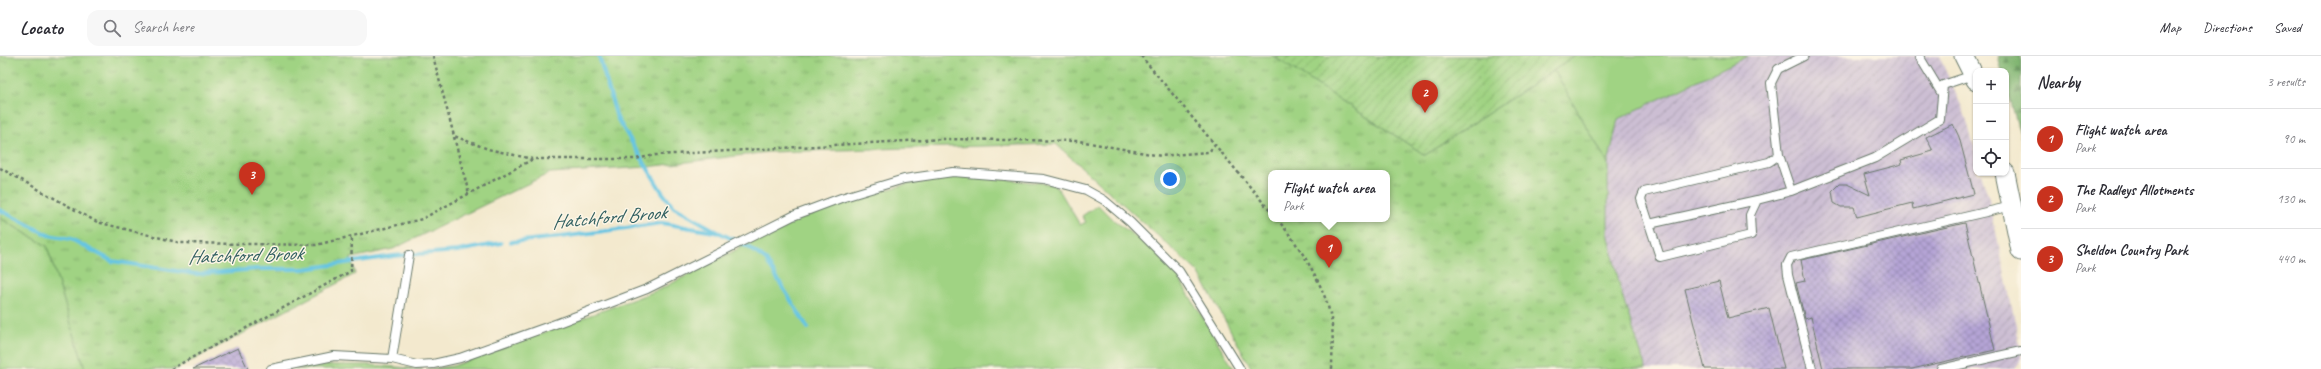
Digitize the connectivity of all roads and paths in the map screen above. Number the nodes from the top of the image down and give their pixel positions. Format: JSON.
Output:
{"nodes":[{"id":1,"x":433,"y":56,"type":"edge"},
{"id":2,"x":1141,"y":56,"type":"edge"},
{"id":3,"x":1804,"y":56,"type":"edge"},
{"id":4,"x":1919,"y":56,"type":"edge"},
{"id":5,"x":1964,"y":56,"type":"edge"},
{"id":6,"x":1973,"y":74,"type":"edge"},
{"id":7,"x":1973,"y":78,"type":"edge"},
{"id":8,"x":1942,"y":94,"type":"junction"},
{"id":9,"x":454,"y":136,"type":"junction"},
{"id":10,"x":1215,"y":144,"type":"junction"},
{"id":11,"x":1779,"y":155,"type":"junction"},
{"id":12,"x":533,"y":159,"type":"junction"},
{"id":13,"x":0,"y":168,"type":"edge"},
{"id":14,"x":2006,"y":176,"type":"edge"},
{"id":15,"x":1791,"y":191,"type":"junction"},
{"id":16,"x":469,"y":194,"type":"junction"},
{"id":17,"x":1757,"y":200,"type":"junction"},
{"id":18,"x":2012,"y":206,"type":"junction"},
{"id":19,"x":1268,"y":208,"type":"edge"},
{"id":20,"x":1279,"y":222,"type":"edge"},
{"id":21,"x":1649,"y":224,"type":"junction"},
{"id":22,"x":352,"y":237,"type":"junction"},
{"id":23,"x":2021,"y":251,"type":"edge"},
{"id":24,"x":409,"y":255,"type":"dead end"},
{"id":25,"x":2021,"y":351,"type":"edge"},
{"id":26,"x":392,"y":359,"type":"junction"},
{"id":27,"x":171,"y":369,"type":"edge"},
{"id":28,"x":271,"y":369,"type":"edge"},
{"id":29,"x":1240,"y":369,"type":"edge"},
{"id":30,"x":1332,"y":369,"type":"edge"},
{"id":31,"x":1812,"y":369,"type":"edge"},
{"id":32,"x":1941,"y":369,"type":"edge"}],
"edges":[{"from":1,"to":9,"type":"path"},
{"from":2,"to":10,"type":"path"},
{"from":3,"to":11,"type":"lane"},
{"from":4,"to":8,"type":"lane"},
{"from":5,"to":6,"type":"street"},
{"from":7,"to":8,"type":"lane"},
{"from":8,"to":15,"type":"lane"},
{"from":9,"to":12,"type":"path"},
{"from":9,"to":16,"type":"path"},
{"from":10,"to":12,"type":"path"},
{"from":10,"to":19,"type":"path"},
{"from":11,"to":15,"type":"lane"},
{"from":11,"to":21,"type":"lane"},
{"from":12,"to":16,"type":"path"},
{"from":13,"to":22,"type":"path"},
{"from":14,"to":18,"type":"street"},
{"from":15,"to":17,"type":"lane"},
{"from":16,"to":22,"type":"path"},
{"from":17,"to":21,"type":"lane"},
{"from":17,"to":21,"type":"lane"},
{"from":18,"to":23,"type":"street"},
{"from":18,"to":31,"type":"lane"},
{"from":20,"to":30,"type":"path"},
{"from":22,"to":27,"type":"path"},
{"from":24,"to":26,"type":"lane"},
{"from":25,"to":32,"type":"lane"},
{"from":26,"to":28,"type":"lane"},
{"from":26,"to":29,"type":"lane"}]}
